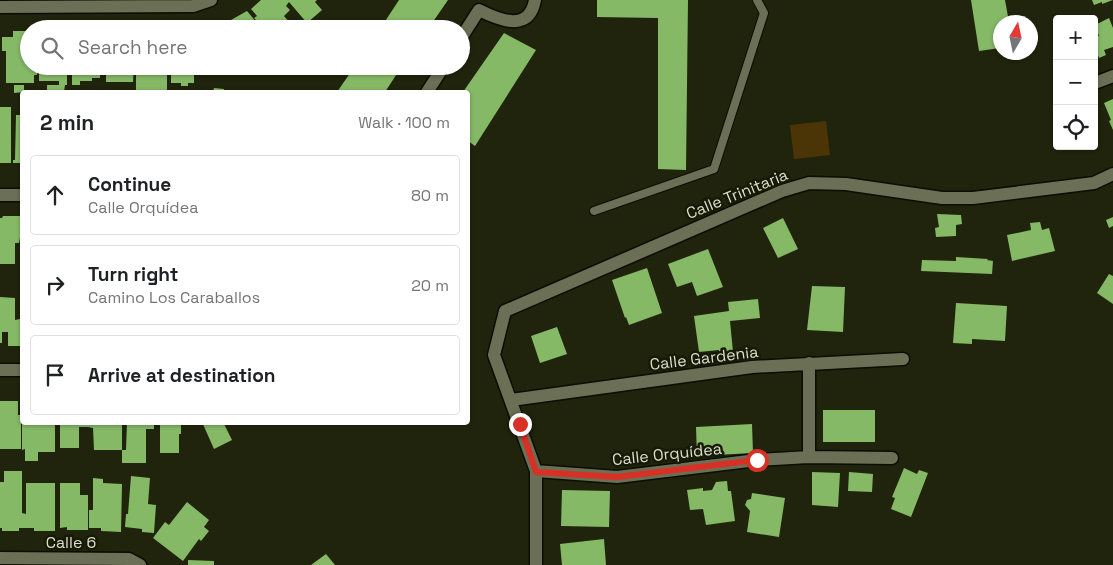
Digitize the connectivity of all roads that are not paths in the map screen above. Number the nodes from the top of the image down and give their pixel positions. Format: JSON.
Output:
{"nodes":[{"id":1,"x":211,"y":0,"type":"edge"},
{"id":2,"x":535,"y":0,"type":"edge"},
{"id":3,"x":757,"y":0,"type":"edge"},
{"id":4,"x":0,"y":7,"type":"edge"},
{"id":5,"x":470,"y":24,"type":"edge"},
{"id":6,"x":438,"y":75,"type":"edge"},
{"id":7,"x":1113,"y":76,"type":"edge"},
{"id":8,"x":1098,"y":82,"type":"edge"},
{"id":9,"x":428,"y":90,"type":"edge"},
{"id":10,"x":1113,"y":174,"type":"edge"},
{"id":11,"x":0,"y":195,"type":"edge"},
{"id":12,"x":20,"y":195,"type":"edge"},
{"id":13,"x":594,"y":211,"type":"dead end"},
{"id":14,"x":903,"y":359,"type":"dead end"},
{"id":15,"x":809,"y":364,"type":"junction"},
{"id":16,"x":0,"y":370,"type":"edge"},
{"id":17,"x":20,"y":370,"type":"edge"},
{"id":18,"x":511,"y":400,"type":"junction"},
{"id":19,"x":810,"y":457,"type":"junction"},
{"id":20,"x":892,"y":458,"type":"dead end"},
{"id":21,"x":536,"y":472,"type":"junction"},
{"id":22,"x":0,"y":558,"type":"edge"},
{"id":23,"x":140,"y":565,"type":"edge"},
{"id":24,"x":536,"y":565,"type":"edge"}],
"edges":[{"from":1,"to":4,"type":"street"},
{"from":2,"to":5,"type":"street"},
{"from":3,"to":13,"type":"lane"},
{"from":6,"to":9,"type":"street"},
{"from":7,"to":8,"type":"street"},
{"from":10,"to":18,"type":"street","name":"Calle Trinitaria"},
{"from":11,"to":12,"type":"street"},
{"from":14,"to":15,"type":"street","name":"Calle Gardenia"},
{"from":15,"to":18,"type":"street","name":"Calle Gardenia"},
{"from":15,"to":19,"type":"street"},
{"from":16,"to":17,"type":"street"},
{"from":18,"to":21,"type":"street"},
{"from":19,"to":20,"type":"street","name":"Calle Orquídea"},
{"from":19,"to":21,"type":"street","name":"Calle Orquídea"},
{"from":21,"to":24,"type":"street"},
{"from":22,"to":23,"type":"street","name":"Calle 6"}]}
